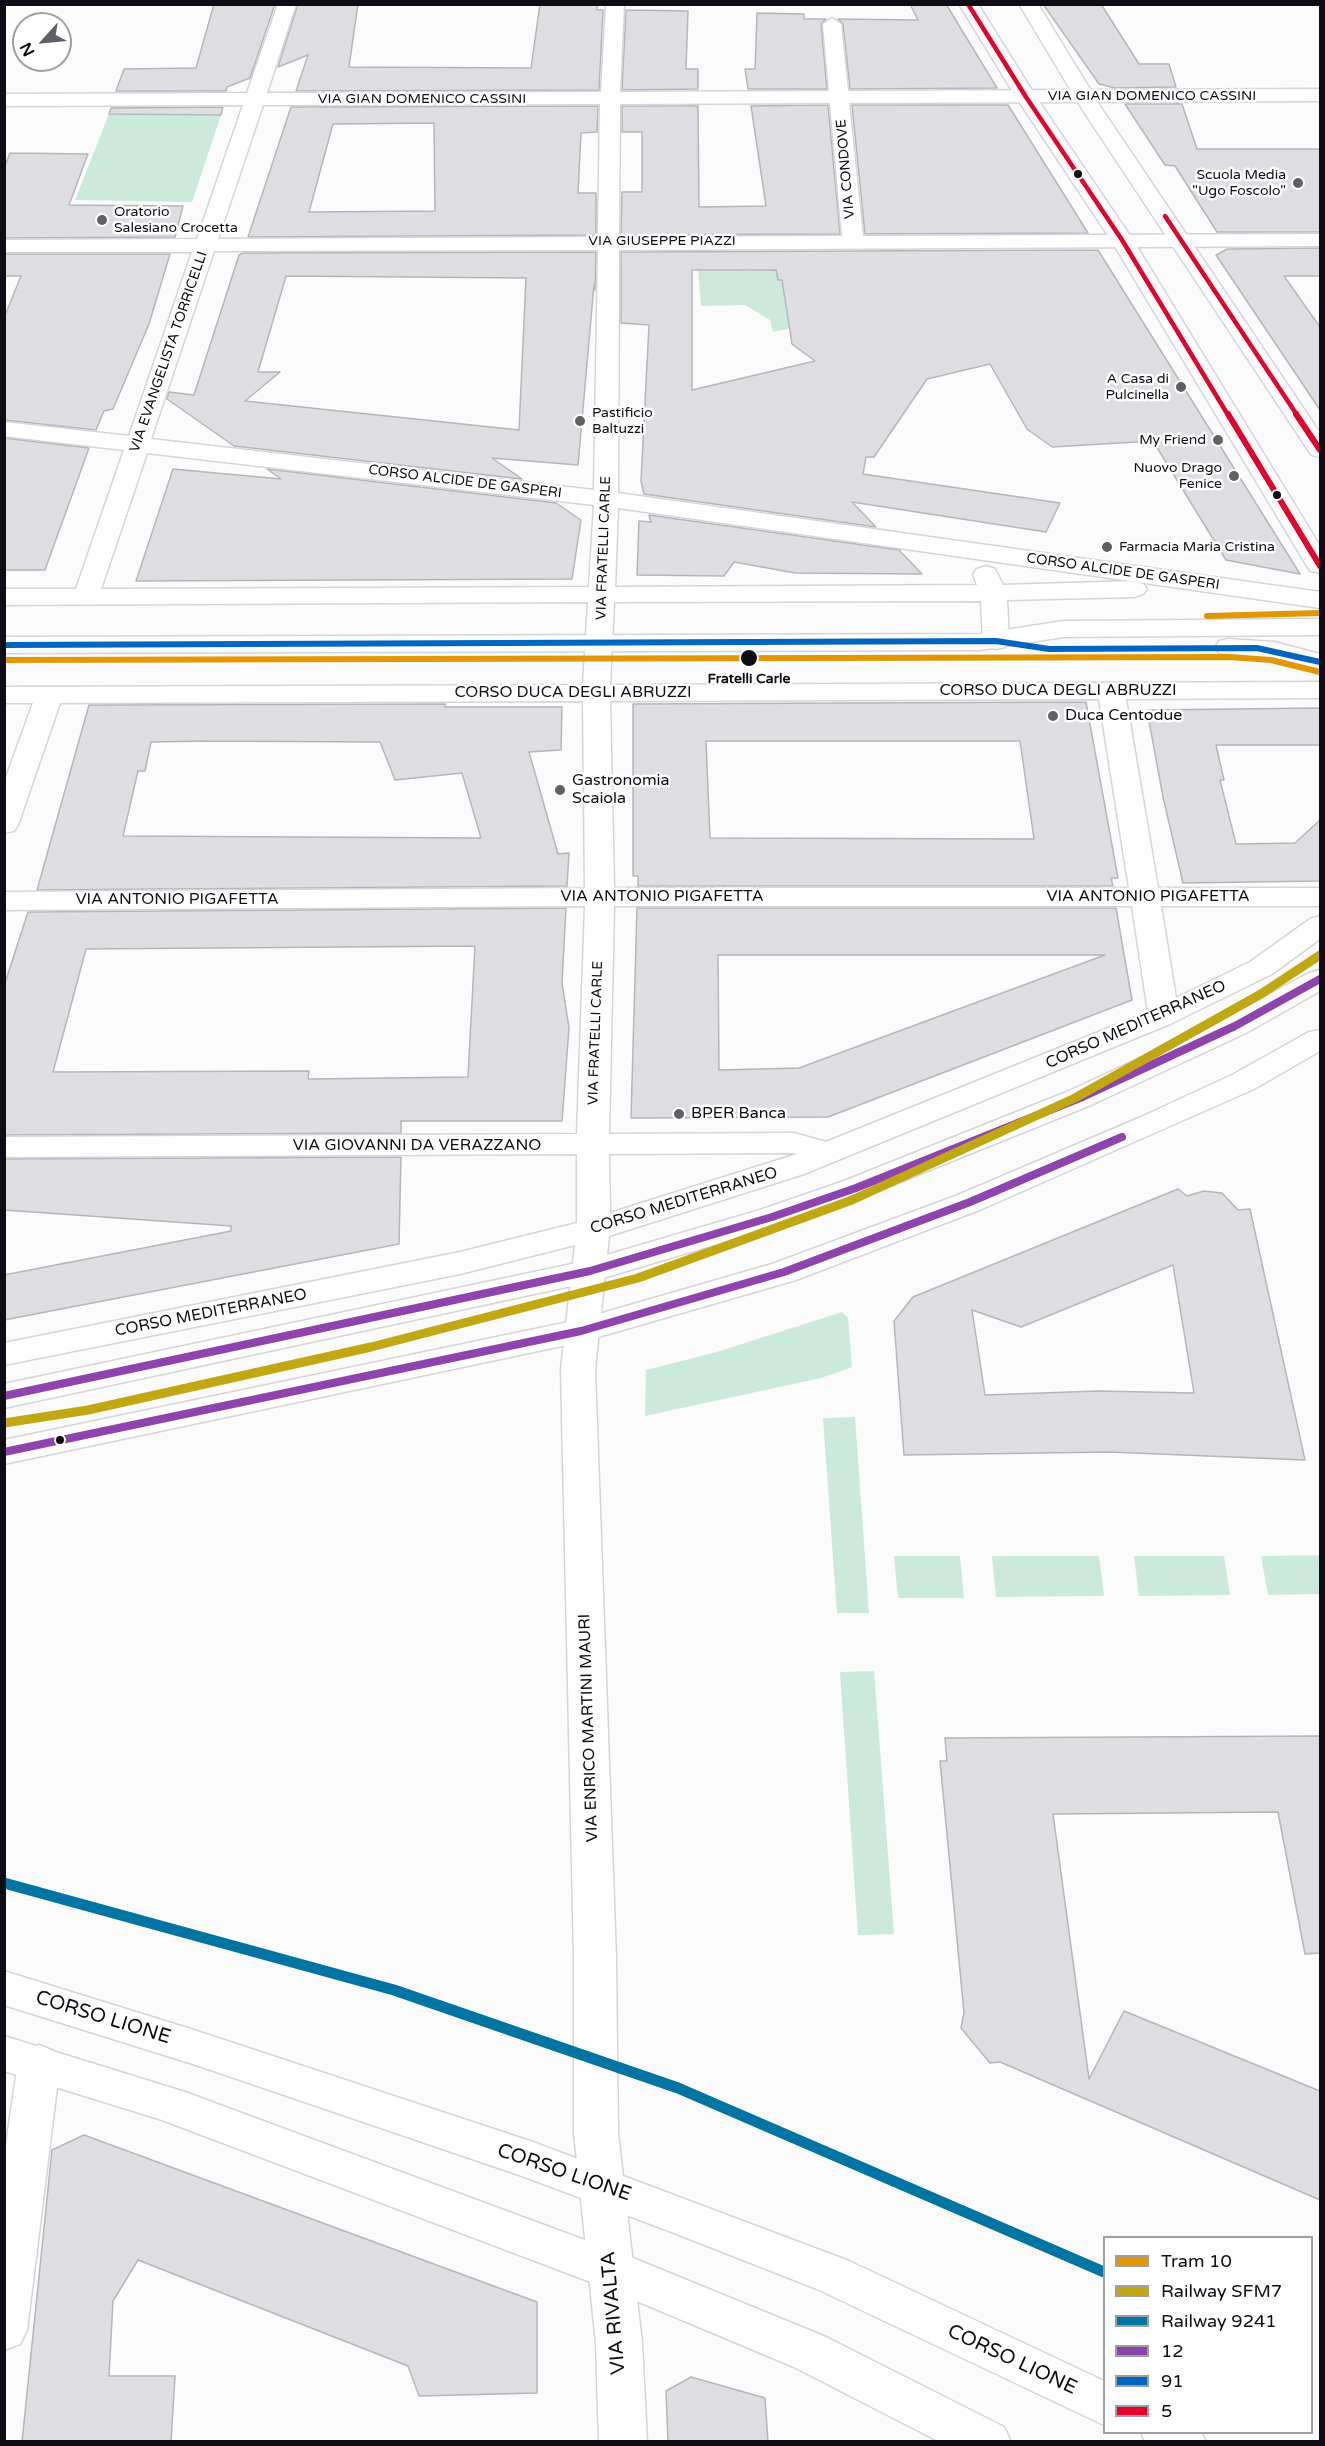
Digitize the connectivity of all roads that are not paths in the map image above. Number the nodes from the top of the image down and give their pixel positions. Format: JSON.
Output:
{"nodes":[{"id":1,"x":287,"y":4,"type":"edge"},
{"id":2,"x":615,"y":4,"type":"edge"},
{"id":3,"x":968,"y":4,"type":"edge"},
{"id":4,"x":1028,"y":4,"type":"edge"},
{"id":5,"x":832,"y":24,"type":"dead end"},
{"id":6,"x":1320,"y":95,"type":"edge"},
{"id":7,"x":1085,"y":96,"type":"junction"},
{"id":8,"x":839,"y":97,"type":"junction"},
{"id":9,"x":1026,"y":97,"type":"junction"},
{"id":10,"x":610,"y":98,"type":"junction"},
{"id":11,"x":255,"y":99,"type":"junction"},
{"id":12,"x":4,"y":100,"type":"edge"},
{"id":13,"x":853,"y":240,"type":"junction"},
{"id":14,"x":1122,"y":240,"type":"junction"},
{"id":15,"x":1182,"y":240,"type":"junction"},
{"id":16,"x":1320,"y":240,"type":"edge"},
{"id":17,"x":609,"y":242,"type":"junction"},
{"id":18,"x":206,"y":244,"type":"junction"},
{"id":19,"x":4,"y":246,"type":"edge"},
{"id":20,"x":4,"y":429,"type":"edge"},
{"id":21,"x":137,"y":444,"type":"junction"},
{"id":22,"x":1320,"y":450,"type":"edge"},
{"id":23,"x":607,"y":499,"type":"junction"},
{"id":24,"x":925,"y":544,"type":"junction"},
{"id":25,"x":1320,"y":566,"type":"edge"},
{"id":26,"x":1221,"y":587,"type":"junction"},
{"id":27,"x":993,"y":593,"type":"junction"},
{"id":28,"x":604,"y":594,"type":"junction"},
{"id":29,"x":4,"y":597,"type":"edge"},
{"id":30,"x":86,"y":597,"type":"junction"},
{"id":31,"x":1320,"y":600,"type":"edge"},
{"id":32,"x":1317,"y":626,"type":"edge"},
{"id":33,"x":996,"y":641,"type":"junction"},
{"id":34,"x":600,"y":644,"type":"junction"},
{"id":35,"x":4,"y":645,"type":"edge"},
{"id":36,"x":1320,"y":662,"type":"edge"},
{"id":37,"x":1111,"y":690,"type":"junction"},
{"id":38,"x":1320,"y":690,"type":"edge"},
{"id":39,"x":596,"y":693,"type":"junction"},
{"id":40,"x":49,"y":695,"type":"junction"},
{"id":41,"x":4,"y":696,"type":"edge"},
{"id":42,"x":4,"y":825,"type":"edge"},
{"id":43,"x":600,"y":897,"type":"junction"},
{"id":44,"x":1320,"y":897,"type":"edge"},
{"id":45,"x":1145,"y":898,"type":"junction"},
{"id":46,"x":4,"y":901,"type":"edge"},
{"id":47,"x":1320,"y":925,"type":"edge"},
{"id":48,"x":1320,"y":979,"type":"edge"},
{"id":49,"x":1164,"y":1015,"type":"junction"},
{"id":50,"x":1320,"y":1039,"type":"edge"},
{"id":51,"x":593,"y":1146,"type":"junction"},
{"id":52,"x":4,"y":1148,"type":"edge"},
{"id":53,"x":829,"y":1153,"type":"junction"},
{"id":54,"x":592,"y":1230,"type":"junction"},
{"id":55,"x":590,"y":1271,"type":"junction"},
{"id":56,"x":581,"y":1331,"type":"junction"},
{"id":57,"x":4,"y":1354,"type":"edge"},
{"id":58,"x":4,"y":1396,"type":"edge"},
{"id":59,"x":4,"y":1452,"type":"edge"},
{"id":60,"x":4,"y":1988,"type":"edge"},
{"id":61,"x":22,"y":2058,"type":"edge"},
{"id":62,"x":602,"y":2186,"type":"junction"},
{"id":63,"x":612,"y":2270,"type":"junction"},
{"id":64,"x":4,"y":2330,"type":"edge"},
{"id":65,"x":1103,"y":2404,"type":"edge"},
{"id":66,"x":1166,"y":2434,"type":"edge"},
{"id":67,"x":622,"y":2442,"type":"edge"},
{"id":68,"x":987,"y":2442,"type":"edge"},
{"id":69,"x":1182,"y":2442,"type":"edge"}],
"edges":[{"from":1,"to":11,"type":"street","name":"VIA EVANGELISTA TORRICELLI"},
{"from":2,"to":10,"type":"street","name":"VIA FRATELLI CARLE"},
{"from":3,"to":9,"type":"street"},
{"from":4,"to":7,"type":"street"},
{"from":5,"to":8,"type":"street"},
{"from":6,"to":7,"type":"street","name":"VIA GIAN DOMENICO CASSINI"},
{"from":7,"to":9,"type":"street","name":"VIA GIAN DOMENICO CASSINI"},
{"from":7,"to":15,"type":"street"},
{"from":8,"to":9,"type":"street","name":"VIA GIAN DOMENICO CASSINI"},
{"from":8,"to":10,"type":"street","name":"VIA GIAN DOMENICO CASSINI"},
{"from":8,"to":13,"type":"street","name":"VIA CONDOVE"},
{"from":9,"to":14,"type":"street"},
{"from":10,"to":11,"type":"street","name":"VIA GIAN DOMENICO CASSINI"},
{"from":10,"to":17,"type":"street","name":"VIA FRATELLI CARLE"},
{"from":11,"to":12,"type":"street","name":"VIA GIAN DOMENICO CASSINI"},
{"from":11,"to":18,"type":"street","name":"VIA EVANGELISTA TORRICELLI"},
{"from":13,"to":14,"type":"street","name":"VIA GIUSEPPE PIAZZI"},
{"from":13,"to":17,"type":"street","name":"VIA GIUSEPPE PIAZZI"},
{"from":14,"to":15,"type":"street","name":"VIA GIUSEPPE PIAZZI"},
{"from":14,"to":25,"type":"street"},
{"from":15,"to":16,"type":"street","name":"VIA GIUSEPPE PIAZZI"},
{"from":15,"to":22,"type":"street"},
{"from":17,"to":18,"type":"street","name":"VIA GIUSEPPE PIAZZI"},
{"from":17,"to":23,"type":"street","name":"VIA FRATELLI CARLE"},
{"from":18,"to":19,"type":"street","name":"VIA GIUSEPPE PIAZZI"},
{"from":18,"to":21,"type":"street","name":"VIA EVANGELISTA TORRICELLI"},
{"from":20,"to":21,"type":"street","name":"CORSO ALCIDE DE GASPERI"},
{"from":21,"to":23,"type":"street","name":"CORSO ALCIDE DE GASPERI"},
{"from":21,"to":30,"type":"street","name":"VIA EVANGELISTA TORRICELLI"},
{"from":23,"to":24,"type":"street","name":"CORSO ALCIDE DE GASPERI"},
{"from":23,"to":28,"type":"street","name":"VIA FRATELLI CARLE"},
{"from":24,"to":26,"type":"street","name":"CORSO ALCIDE DE GASPERI"},
{"from":24,"to":27,"type":"street","name":"CORSO ALCIDE DE GASPERI"},
{"from":26,"to":27,"type":"street"},
{"from":26,"to":31,"type":"street","name":"CORSO ALCIDE DE GASPERI"},
{"from":27,"to":28,"type":"street"},
{"from":27,"to":33,"type":"street","name":"CORSO ALCIDE DE GASPERI"},
{"from":28,"to":30,"type":"street"},
{"from":28,"to":34,"type":"street","name":"VIA FRATELLI CARLE"},
{"from":29,"to":30,"type":"street"},
{"from":32,"to":33,"type":"street"},
{"from":33,"to":34,"type":"street"},
{"from":33,"to":36,"type":"street"},
{"from":34,"to":35,"type":"street"},
{"from":34,"to":39,"type":"street","name":"VIA FRATELLI CARLE"},
{"from":37,"to":38,"type":"street","name":"CORSO DUCA DEGLI ABRUZZI"},
{"from":37,"to":39,"type":"street","name":"CORSO DUCA DEGLI ABRUZZI"},
{"from":37,"to":45,"type":"street"},
{"from":39,"to":40,"type":"street","name":"CORSO DUCA DEGLI ABRUZZI"},
{"from":39,"to":43,"type":"street","name":"VIA FRATELLI CARLE"},
{"from":40,"to":41,"type":"street","name":"CORSO DUCA DEGLI ABRUZZI"},
{"from":40,"to":42,"type":"street"},
{"from":43,"to":45,"type":"street","name":"VIA ANTONIO PIGAFETTA"},
{"from":43,"to":46,"type":"street","name":"VIA ANTONIO PIGAFETTA"},
{"from":43,"to":51,"type":"street","name":"VIA FRATELLI CARLE"},
{"from":44,"to":45,"type":"street","name":"VIA ANTONIO PIGAFETTA"},
{"from":45,"to":49,"type":"street"},
{"from":47,"to":49,"type":"street","name":"CORSO MEDITERRANEO"},
{"from":48,"to":55,"type":"street"},
{"from":49,"to":53,"type":"street","name":"CORSO MEDITERRANEO"},
{"from":50,"to":56,"type":"street"},
{"from":51,"to":52,"type":"street","name":"VIA GIOVANNI DA VERAZZANO"},
{"from":51,"to":53,"type":"street","name":"VIA GIOVANNI DA VERAZZANO"},
{"from":51,"to":54,"type":"street","name":"VIA FRATELLI CARLE"},
{"from":53,"to":54,"type":"street","name":"CORSO MEDITERRANEO"},
{"from":54,"to":55,"type":"street","name":"VIA FRATELLI CARLE"},
{"from":54,"to":57,"type":"street","name":"CORSO MEDITERRANEO"},
{"from":55,"to":56,"type":"street","name":"VIA ENRICO MARTINI MAURI"},
{"from":55,"to":58,"type":"street"},
{"from":56,"to":59,"type":"street"},
{"from":56,"to":62,"type":"street","name":"VIA ENRICO MARTINI MAURI"},
{"from":60,"to":62,"type":"street","name":"CORSO LIONE"},
{"from":61,"to":63,"type":"street"},
{"from":61,"to":64,"type":"street"},
{"from":62,"to":63,"type":"street","name":"VIA RIVALTA"},
{"from":62,"to":65,"type":"street","name":"CORSO LIONE"},
{"from":63,"to":67,"type":"street","name":"VIA RIVALTA"},
{"from":63,"to":68,"type":"street"},
{"from":66,"to":69,"type":"street"}]}
